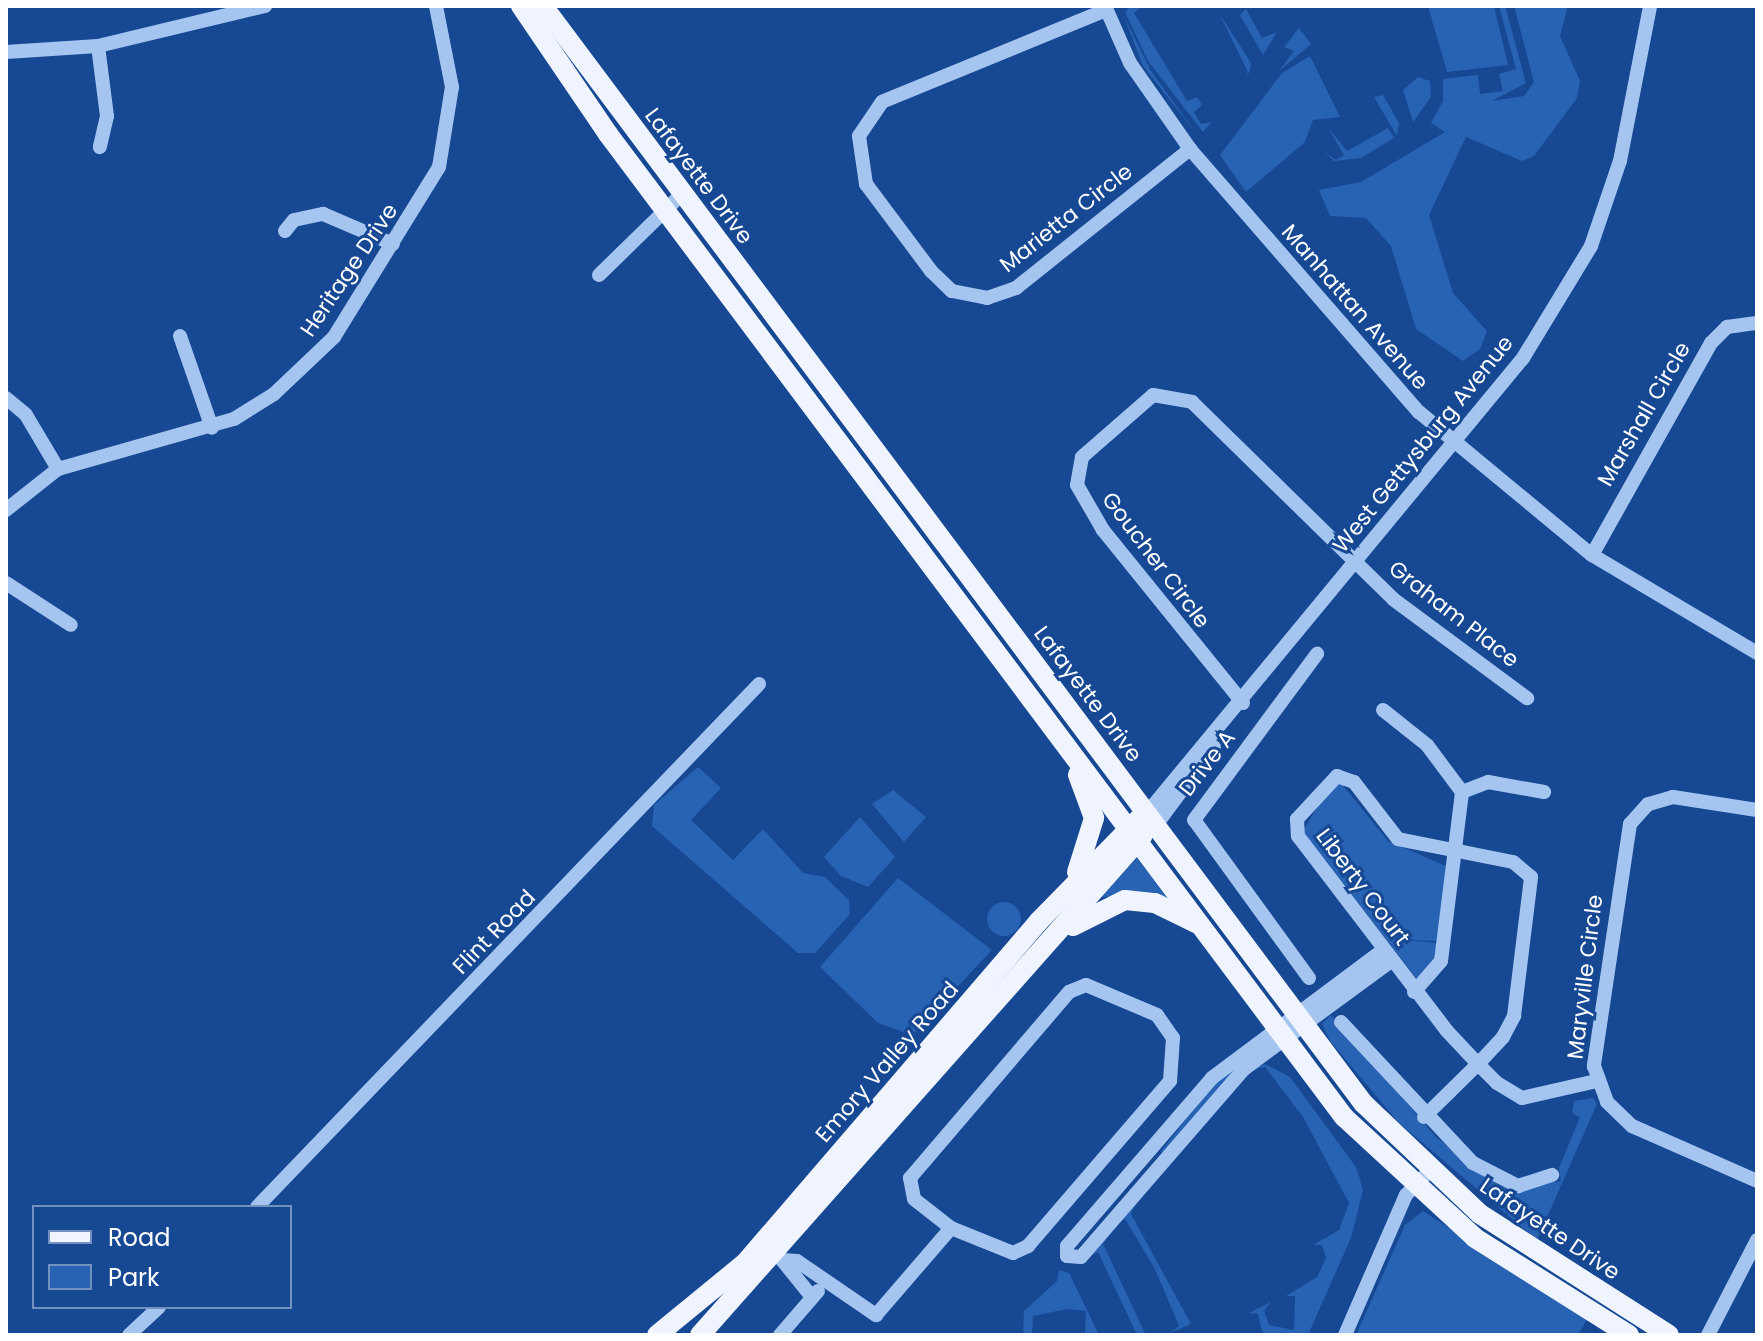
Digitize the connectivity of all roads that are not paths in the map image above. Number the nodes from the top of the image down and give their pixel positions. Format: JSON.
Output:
{"nodes":[{"id":1,"x":265,"y":6,"type":"edge"},
{"id":2,"x":436,"y":6,"type":"edge"},
{"id":3,"x":521,"y":6,"type":"edge"},
{"id":4,"x":543,"y":6,"type":"edge"},
{"id":5,"x":1650,"y":6,"type":"edge"},
{"id":6,"x":241,"y":7,"type":"edge"},
{"id":7,"x":1105,"y":8,"type":"edge"},
{"id":8,"x":98,"y":46,"type":"junction"},
{"id":9,"x":6,"y":52,"type":"edge"},
{"id":10,"x":100,"y":147,"type":"dead end"},
{"id":11,"x":1190,"y":149,"type":"junction"},
{"id":12,"x":683,"y":193,"type":"junction"},
{"id":13,"x":664,"y":207,"type":"junction"},
{"id":14,"x":285,"y":231,"type":"dead end"},
{"id":15,"x":393,"y":244,"type":"junction"},
{"id":16,"x":599,"y":275,"type":"dead end"},
{"id":17,"x":1757,"y":323,"type":"edge"},
{"id":18,"x":180,"y":336,"type":"dead end"},
{"id":19,"x":6,"y":398,"type":"edge"},
{"id":20,"x":212,"y":428,"type":"junction"},
{"id":21,"x":1454,"y":446,"type":"junction"},
{"id":22,"x":58,"y":469,"type":"junction"},
{"id":23,"x":6,"y":510,"type":"edge"},
{"id":24,"x":1592,"y":555,"type":"junction"},
{"id":25,"x":1355,"y":564,"type":"junction"},
{"id":26,"x":6,"y":583,"type":"edge"},
{"id":27,"x":950,"y":588,"type":"junction"},
{"id":28,"x":71,"y":625,"type":"dead end"},
{"id":29,"x":1757,"y":653,"type":"edge"},
{"id":30,"x":1317,"y":654,"type":"dead end"},
{"id":31,"x":759,"y":684,"type":"dead end"},
{"id":32,"x":1527,"y":698,"type":"dead end"},
{"id":33,"x":1243,"y":703,"type":"junction"},
{"id":34,"x":1383,"y":710,"type":"dead end"},
{"id":35,"x":1462,"y":792,"type":"junction"},
{"id":36,"x":1544,"y":792,"type":"dead end"},
{"id":37,"x":1757,"y":810,"type":"edge"},
{"id":38,"x":1152,"y":819,"type":"junction"},
{"id":39,"x":1133,"y":833,"type":"junction"},
{"id":40,"x":1454,"y":853,"type":"junction"},
{"id":41,"x":1038,"y":922,"type":"junction"},
{"id":42,"x":1204,"y":927,"type":"junction"},
{"id":43,"x":1387,"y":955,"type":"junction"},
{"id":44,"x":1309,"y":978,"type":"dead end"},
{"id":45,"x":1414,"y":992,"type":"junction"},
{"id":46,"x":999,"y":998,"type":"junction"},
{"id":47,"x":1299,"y":1018,"type":"junction"},
{"id":48,"x":1341,"y":1022,"type":"dead end"},
{"id":49,"x":1281,"y":1031,"type":"junction"},
{"id":50,"x":1478,"y":1064,"type":"junction"},
{"id":51,"x":1597,"y":1081,"type":"junction"},
{"id":52,"x":1424,"y":1117,"type":"junction"},
{"id":53,"x":1429,"y":1171,"type":"junction"},
{"id":54,"x":1552,"y":1175,"type":"dead end"},
{"id":55,"x":1757,"y":1181,"type":"edge"},
{"id":56,"x":1413,"y":1185,"type":"junction"},
{"id":57,"x":259,"y":1205,"type":"edge"},
{"id":58,"x":951,"y":1228,"type":"junction"},
{"id":59,"x":1757,"y":1240,"type":"edge"},
{"id":60,"x":824,"y":1284,"type":"junction"},
{"id":61,"x":812,"y":1297,"type":"junction"},
{"id":62,"x":157,"y":1309,"type":"edge"},
{"id":63,"x":129,"y":1335,"type":"edge"},
{"id":64,"x":657,"y":1335,"type":"edge"},
{"id":65,"x":700,"y":1335,"type":"edge"},
{"id":66,"x":780,"y":1335,"type":"edge"},
{"id":67,"x":1345,"y":1335,"type":"edge"},
{"id":68,"x":1629,"y":1335,"type":"edge"},
{"id":69,"x":1669,"y":1335,"type":"edge"},
{"id":70,"x":1708,"y":1335,"type":"edge"}],
"edges":[{"from":1,"to":6,"type":"street"},
{"from":2,"to":15,"type":"street","name":"Heritage Drive"},
{"from":3,"to":13,"type":"main road","name":"Lafayette Drive"},
{"from":4,"to":12,"type":"main road","name":"Lafayette Drive"},
{"from":5,"to":21,"type":"street","name":"West Gettysburg Avenue"},
{"from":6,"to":8,"type":"street"},
{"from":7,"to":11,"type":"street","name":"Manhattan Avenue"},
{"from":7,"to":11,"type":"street","name":"Marietta Circle"},
{"from":8,"to":9,"type":"street"},
{"from":8,"to":10,"type":"street"},
{"from":11,"to":21,"type":"street","name":"Manhattan Avenue"},
{"from":12,"to":13,"type":"street"},
{"from":12,"to":38,"type":"main road","name":"Lafayette Drive"},
{"from":13,"to":16,"type":"street"},
{"from":13,"to":27,"type":"main road","name":"Lafayette Drive"},
{"from":14,"to":15,"type":"street"},
{"from":15,"to":20,"type":"street","name":"Heritage Drive"},
{"from":17,"to":24,"type":"street","name":"Marshall Circle"},
{"from":18,"to":20,"type":"street"},
{"from":19,"to":22,"type":"street"},
{"from":20,"to":22,"type":"street","name":"Heritage Drive"},
{"from":21,"to":24,"type":"street","name":"Manhattan Avenue"},
{"from":21,"to":25,"type":"street","name":"West Gettysburg Avenue"},
{"from":22,"to":23,"type":"street","name":"Heritage Drive"},
{"from":24,"to":29,"type":"street","name":"Manhattan Avenue"},
{"from":25,"to":32,"type":"street","name":"Graham Place"},
{"from":25,"to":33,"type":"street","name":"West Gettysburg Avenue"},
{"from":25,"to":33,"type":"street","name":"Goucher Circle"},
{"from":26,"to":28,"type":"street"},
{"from":27,"to":39,"type":"main road","name":"Lafayette Drive"},
{"from":27,"to":41,"type":"main road"},
{"from":30,"to":44,"type":"street","name":"Drive A"},
{"from":31,"to":57,"type":"street","name":"Flint Road"},
{"from":33,"to":38,"type":"street","name":"West Gettysburg Avenue"},
{"from":34,"to":35,"type":"street"},
{"from":35,"to":36,"type":"street"},
{"from":35,"to":40,"type":"street"},
{"from":37,"to":51,"type":"street","name":"Maryville Circle"},
{"from":38,"to":39,"type":"main road","name":"Emory Valley Road"},
{"from":38,"to":47,"type":"main road","name":"Lafayette Drive"},
{"from":39,"to":41,"type":"main road","name":"Emory Valley Road"},
{"from":39,"to":42,"type":"main road","name":"Lafayette Drive"},
{"from":39,"to":46,"type":"main road","name":"Emory Valley Road"},
{"from":40,"to":43,"type":"street","name":"Liberty Court"},
{"from":40,"to":45,"type":"street","name":"Liberty Court"},
{"from":40,"to":50,"type":"street","name":"Liberty Court"},
{"from":41,"to":64,"type":"main road","name":"Emory Valley Road"},
{"from":42,"to":46,"type":"main road"},
{"from":42,"to":49,"type":"main road","name":"Lafayette Drive"},
{"from":43,"to":45,"type":"street","name":"Liberty Court"},
{"from":43,"to":47,"type":"street"},
{"from":45,"to":50,"type":"street","name":"Liberty Court"},
{"from":46,"to":65,"type":"main road","name":"Emory Valley Road"},
{"from":47,"to":49,"type":"street"},
{"from":47,"to":53,"type":"main road","name":"Lafayette Drive"},
{"from":48,"to":52,"type":"street"},
{"from":49,"to":49,"type":"street"},
{"from":49,"to":56,"type":"main road","name":"Lafayette Drive"},
{"from":50,"to":51,"type":"street","name":"Liberty Court"},
{"from":50,"to":52,"type":"street"},
{"from":51,"to":55,"type":"street","name":"Maryville Circle"},
{"from":52,"to":54,"type":"street"},
{"from":53,"to":56,"type":"street"},
{"from":53,"to":69,"type":"main road","name":"Lafayette Drive"},
{"from":56,"to":67,"type":"street"},
{"from":56,"to":68,"type":"main road","name":"Lafayette Drive"},
{"from":58,"to":58,"type":"street"},
{"from":58,"to":60,"type":"street"},
{"from":59,"to":70,"type":"street"},
{"from":60,"to":61,"type":"street"},
{"from":60,"to":61,"type":"street"},
{"from":61,"to":66,"type":"street"},
{"from":62,"to":63,"type":"street"}]}
